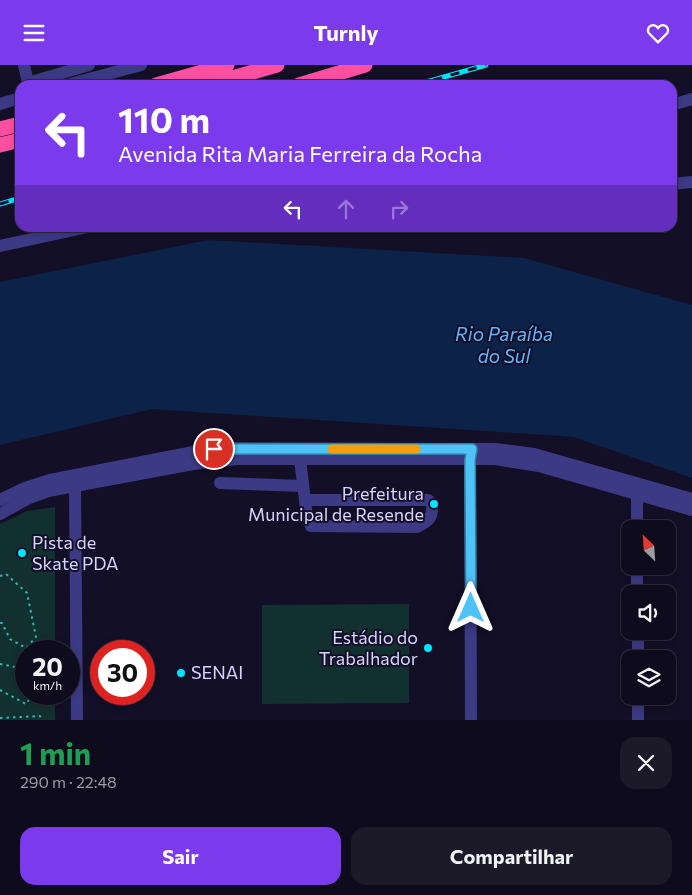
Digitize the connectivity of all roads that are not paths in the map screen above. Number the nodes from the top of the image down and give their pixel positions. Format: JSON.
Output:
{"nodes":[{"id":1,"x":24,"y":65,"type":"edge"},
{"id":2,"x":88,"y":65,"type":"edge"},
{"id":3,"x":141,"y":65,"type":"edge"},
{"id":4,"x":227,"y":65,"type":"edge"},
{"id":5,"x":277,"y":65,"type":"edge"},
{"id":6,"x":365,"y":65,"type":"edge"},
{"id":7,"x":27,"y":80,"type":"edge"},
{"id":8,"x":41,"y":80,"type":"edge"},
{"id":9,"x":86,"y":80,"type":"edge"},
{"id":10,"x":174,"y":80,"type":"edge"},
{"id":11,"x":225,"y":80,"type":"edge"},
{"id":12,"x":316,"y":80,"type":"edge"},
{"id":13,"x":15,"y":99,"type":"edge"},
{"id":14,"x":692,"y":99,"type":"edge"},
{"id":15,"x":0,"y":103,"type":"edge"},
{"id":16,"x":677,"y":104,"type":"edge"},
{"id":17,"x":15,"y":125,"type":"edge"},
{"id":18,"x":0,"y":129,"type":"edge"},
{"id":19,"x":15,"y":141,"type":"edge"},
{"id":20,"x":0,"y":145,"type":"edge"},
{"id":21,"x":15,"y":150,"type":"edge"},
{"id":22,"x":0,"y":152,"type":"edge"},
{"id":23,"x":692,"y":182,"type":"edge"},
{"id":24,"x":677,"y":184,"type":"edge"},
{"id":25,"x":65,"y":232,"type":"edge"},
{"id":26,"x":0,"y":246,"type":"edge"},
{"id":27,"x":471,"y":454,"type":"junction"},
{"id":28,"x":300,"y":459,"type":"junction"},
{"id":29,"x":220,"y":483,"type":"dead end"},
{"id":30,"x":74,"y":486,"type":"junction"},
{"id":31,"x":303,"y":486,"type":"junction"},
{"id":32,"x":637,"y":495,"type":"junction"},
{"id":33,"x":692,"y":499,"type":"edge"},
{"id":34,"x":0,"y":500,"type":"edge"},
{"id":35,"x":305,"y":500,"type":"junction"},
{"id":36,"x":692,"y":511,"type":"edge"},
{"id":37,"x":0,"y":514,"type":"edge"},
{"id":38,"x":637,"y":520,"type":"edge"},
{"id":39,"x":638,"y":705,"type":"edge"},
{"id":40,"x":77,"y":720,"type":"edge"},
{"id":41,"x":471,"y":720,"type":"edge"},
{"id":42,"x":638,"y":720,"type":"edge"}],
"edges":[{"from":1,"to":7,"type":"street"},
{"from":2,"to":8,"type":"street"},
{"from":3,"to":9,"type":"street"},
{"from":4,"to":10,"type":"highway"},
{"from":5,"to":11,"type":"highway"},
{"from":6,"to":12,"type":"highway"},
{"from":13,"to":15,"type":"street"},
{"from":14,"to":16,"type":"street"},
{"from":17,"to":18,"type":"highway"},
{"from":19,"to":20,"type":"highway"},
{"from":21,"to":22,"type":"highway"},
{"from":23,"to":24,"type":"street"},
{"from":25,"to":26,"type":"street"},
{"from":27,"to":28,"type":"street"},
{"from":27,"to":32,"type":"street"},
{"from":27,"to":33,"type":"street"},
{"from":27,"to":34,"type":"street"},
{"from":27,"to":41,"type":"street"},
{"from":28,"to":30,"type":"street"},
{"from":28,"to":31,"type":"street"},
{"from":29,"to":31,"type":"street"},
{"from":30,"to":37,"type":"street"},
{"from":30,"to":40,"type":"street"},
{"from":31,"to":35,"type":"street"},
{"from":32,"to":36,"type":"street"},
{"from":32,"to":38,"type":"street"},
{"from":35,"to":35,"type":"street"},
{"from":39,"to":42,"type":"street"}]}
